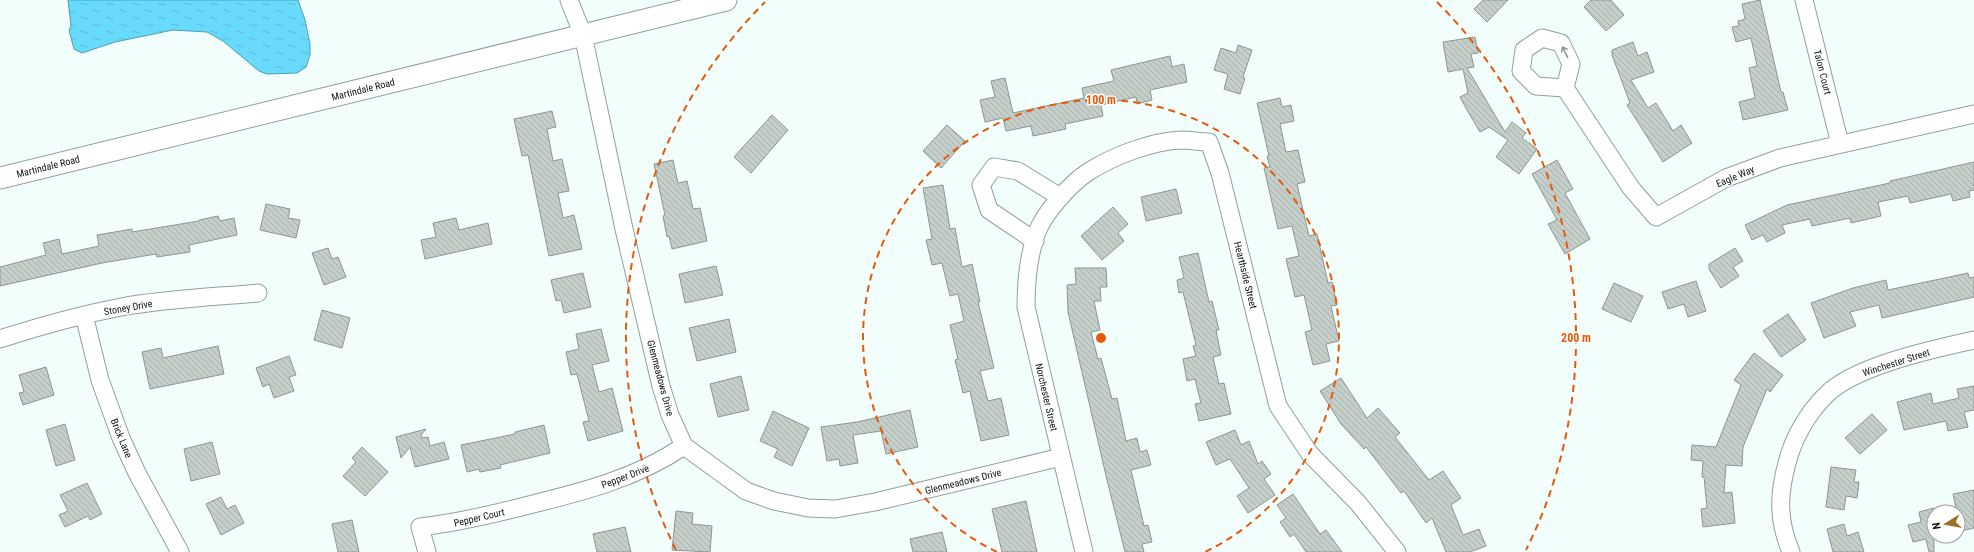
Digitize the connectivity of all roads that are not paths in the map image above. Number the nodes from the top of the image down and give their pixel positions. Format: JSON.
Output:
{"nodes":[{"id":1,"x":570,"y":0,"type":"edge"},
{"id":2,"x":726,"y":0,"type":"edge"},
{"id":3,"x":1804,"y":0,"type":"edge"},
{"id":4,"x":583,"y":35,"type":"junction"},
{"id":5,"x":1565,"y":88,"type":"dead end"},
{"id":6,"x":1974,"y":114,"type":"edge"},
{"id":7,"x":1840,"y":144,"type":"junction"},
{"id":8,"x":0,"y":178,"type":"edge"},
{"id":9,"x":1060,"y":197,"type":"junction"},
{"id":10,"x":1048,"y":215,"type":"joint"},
{"id":11,"x":1035,"y":241,"type":"junction"},
{"id":12,"x":258,"y":293,"type":"dead end"},
{"id":13,"x":84,"y":315,"type":"junction"},
{"id":14,"x":0,"y":339,"type":"edge"},
{"id":15,"x":1974,"y":340,"type":"edge"},
{"id":16,"x":684,"y":446,"type":"junction"},
{"id":17,"x":1061,"y":457,"type":"junction"},
{"id":18,"x":562,"y":497,"type":"joint"},
{"id":19,"x":180,"y":552,"type":"edge"},
{"id":20,"x":427,"y":552,"type":"edge"},
{"id":21,"x":1084,"y":552,"type":"edge"},
{"id":22,"x":1398,"y":552,"type":"edge"},
{"id":23,"x":1791,"y":552,"type":"edge"}],
"edges":[{"from":1,"to":4,"type":"street","name":"Glenmeadows Drive"},
{"from":2,"to":4,"type":"street","name":"Martindale Road"},
{"from":3,"to":7,"type":"street","name":"Talon Court"},
{"from":4,"to":8,"type":"street","name":"Martindale Road"},
{"from":4,"to":16,"type":"street","name":"Glenmeadows Drive"},
{"from":5,"to":7,"type":"street","name":"Eagle Way"},
{"from":6,"to":7,"type":"street","name":"Eagle Way"},
{"from":9,"to":10,"type":"street","name":"Hearthside Street"},
{"from":9,"to":11,"type":"street"},
{"from":9,"to":22,"type":"street","name":"Hearthside Street"},
{"from":10,"to":11,"type":"street","name":"Norchester Street"},
{"from":11,"to":17,"type":"street","name":"Norchester Street"},
{"from":12,"to":13,"type":"street","name":"Stoney Drive"},
{"from":13,"to":14,"type":"street","name":"Stoney Drive"},
{"from":13,"to":19,"type":"street","name":"Brick Lane"},
{"from":15,"to":23,"type":"street","name":"Winchester Street"},
{"from":16,"to":17,"type":"street","name":"Glenmeadows Drive"},
{"from":16,"to":18,"type":"street","name":"Pepper Drive"},
{"from":17,"to":21,"type":"street","name":"Norchester Street"},
{"from":18,"to":20,"type":"street","name":"Pepper Court"}]}
